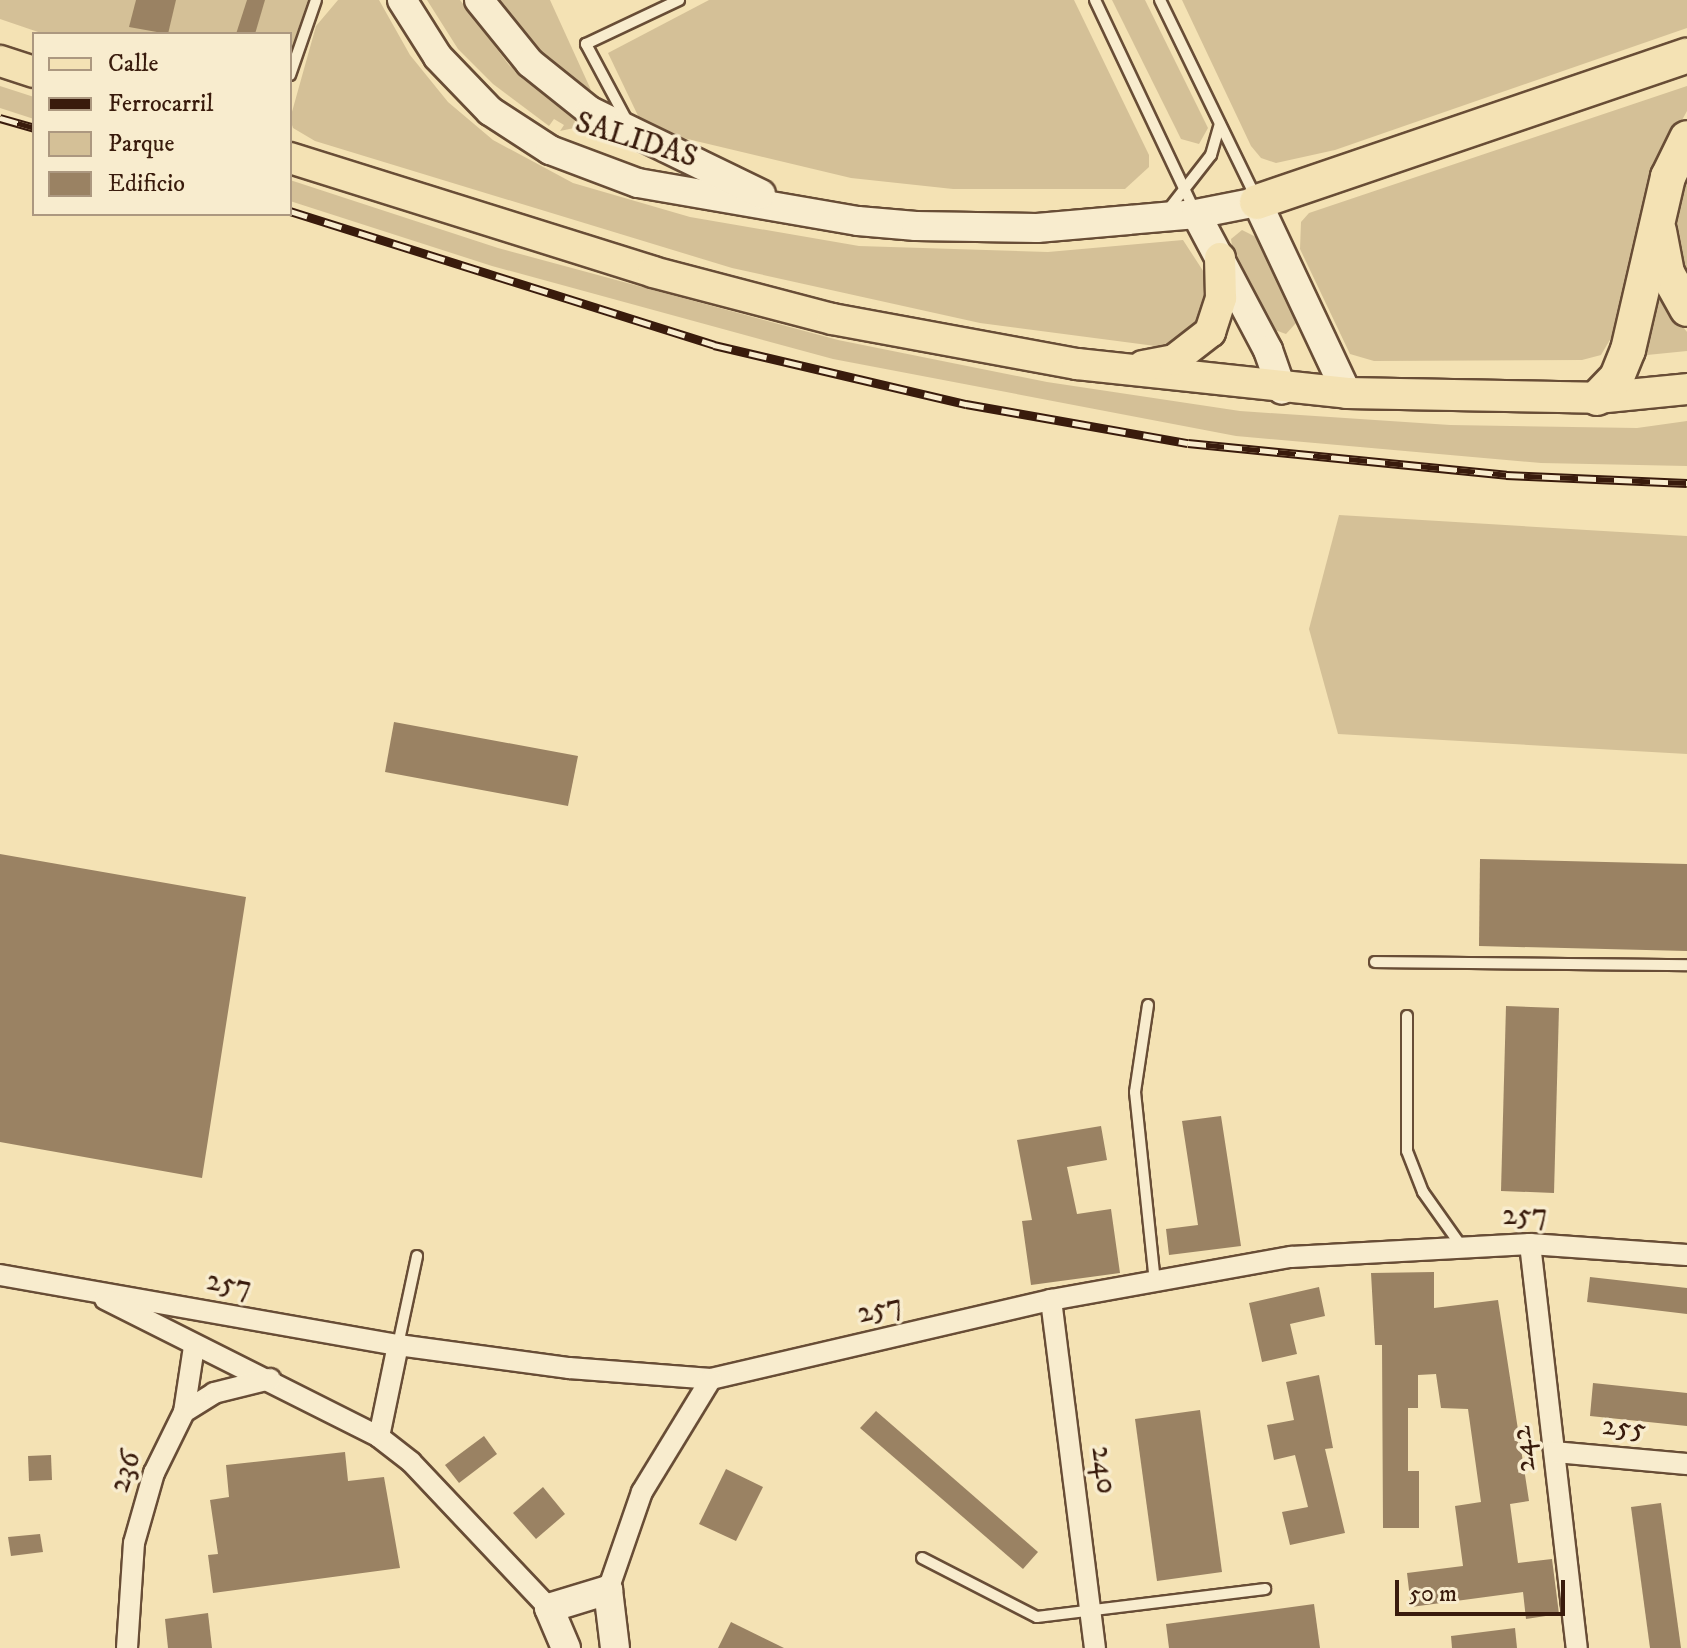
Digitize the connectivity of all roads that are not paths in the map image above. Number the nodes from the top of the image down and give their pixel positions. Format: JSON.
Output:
{"nodes":[{"id":1,"x":316,"y":0,"type":"edge"},
{"id":2,"x":402,"y":0,"type":"edge"},
{"id":3,"x":479,"y":0,"type":"edge"},
{"id":4,"x":679,"y":0,"type":"edge"},
{"id":5,"x":1095,"y":0,"type":"edge"},
{"id":6,"x":1160,"y":0,"type":"edge"},
{"id":7,"x":1687,"y":56,"type":"edge"},
{"id":8,"x":0,"y":61,"type":"edge"},
{"id":9,"x":292,"y":69,"type":"edge"},
{"id":10,"x":32,"y":71,"type":"edge"},
{"id":11,"x":1220,"y":124,"type":"junction"},
{"id":12,"x":1687,"y":138,"type":"edge"},
{"id":13,"x":648,"y":142,"type":"junction"},
{"id":14,"x":292,"y":159,"type":"edge"},
{"id":15,"x":1190,"y":202,"type":"junction"},
{"id":16,"x":1257,"y":202,"type":"junction"},
{"id":17,"x":818,"y":215,"type":"junction"},
{"id":18,"x":1657,"y":221,"type":"junction"},
{"id":19,"x":1220,"y":258,"type":"junction"},
{"id":20,"x":1687,"y":309,"type":"edge"},
{"id":21,"x":1121,"y":370,"type":"junction"},
{"id":22,"x":1687,"y":389,"type":"edge"},
{"id":23,"x":1282,"y":390,"type":"junction"},
{"id":24,"x":1347,"y":393,"type":"junction"},
{"id":25,"x":1597,"y":398,"type":"junction"},
{"id":26,"x":1375,"y":962,"type":"dead end"},
{"id":27,"x":1687,"y":965,"type":"edge"},
{"id":28,"x":1148,"y":1005,"type":"dead end"},
{"id":29,"x":1407,"y":1016,"type":"dead end"},
{"id":30,"x":1530,"y":1244,"type":"junction"},
{"id":31,"x":1462,"y":1247,"type":"junction"},
{"id":32,"x":1687,"y":1255,"type":"edge"},
{"id":33,"x":417,"y":1256,"type":"dead end"},
{"id":34,"x":0,"y":1275,"type":"edge"},
{"id":35,"x":1155,"y":1281,"type":"junction"},
{"id":36,"x":88,"y":1290,"type":"junction"},
{"id":37,"x":1051,"y":1300,"type":"junction"},
{"id":38,"x":398,"y":1345,"type":"junction"},
{"id":39,"x":194,"y":1347,"type":"junction"},
{"id":40,"x":270,"y":1379,"type":"junction"},
{"id":41,"x":711,"y":1379,"type":"junction"},
{"id":42,"x":184,"y":1412,"type":"junction"},
{"id":43,"x":379,"y":1437,"type":"junction"},
{"id":44,"x":1555,"y":1452,"type":"junction"},
{"id":45,"x":1687,"y":1464,"type":"edge"},
{"id":46,"x":922,"y":1558,"type":"dead end"},
{"id":47,"x":1265,"y":1589,"type":"dead end"},
{"id":48,"x":608,"y":1590,"type":"junction"},
{"id":49,"x":549,"y":1608,"type":"junction"},
{"id":50,"x":1090,"y":1613,"type":"junction"},
{"id":51,"x":127,"y":1648,"type":"edge"},
{"id":52,"x":566,"y":1648,"type":"edge"},
{"id":53,"x":615,"y":1648,"type":"edge"},
{"id":54,"x":1095,"y":1648,"type":"edge"},
{"id":55,"x":1577,"y":1648,"type":"edge"}],
"edges":[{"from":1,"to":9,"type":"lane"},
{"from":2,"to":17,"type":"main road","name":"SALIDAS"},
{"from":3,"to":13,"type":"main road"},
{"from":4,"to":13,"type":"lane"},
{"from":5,"to":15,"type":"lane"},
{"from":6,"to":11,"type":"lane"},
{"from":7,"to":16,"type":"highway"},
{"from":8,"to":10,"type":"main road"},
{"from":11,"to":15,"type":"lane"},
{"from":11,"to":16,"type":"lane"},
{"from":12,"to":18,"type":"highway"},
{"from":13,"to":17,"type":"main road"},
{"from":14,"to":21,"type":"main road"},
{"from":15,"to":16,"type":"main road"},
{"from":15,"to":17,"type":"main road"},
{"from":15,"to":19,"type":"main road"},
{"from":16,"to":24,"type":"main road"},
{"from":18,"to":20,"type":"highway"},
{"from":18,"to":25,"type":"highway"},
{"from":19,"to":21,"type":"main road"},
{"from":19,"to":23,"type":"main road"},
{"from":21,"to":23,"type":"main road"},
{"from":22,"to":25,"type":"main road"},
{"from":23,"to":24,"type":"main road"},
{"from":24,"to":25,"type":"main road"},
{"from":26,"to":27,"type":"lane"},
{"from":28,"to":35,"type":"lane"},
{"from":29,"to":31,"type":"lane"},
{"from":30,"to":31,"type":"street","name":"257"},
{"from":30,"to":32,"type":"street","name":"257"},
{"from":30,"to":44,"type":"street","name":"242"},
{"from":31,"to":35,"type":"street","name":"257"},
{"from":33,"to":38,"type":"lane"},
{"from":34,"to":36,"type":"street","name":"257"},
{"from":35,"to":37,"type":"street","name":"257"},
{"from":36,"to":38,"type":"street","name":"257"},
{"from":36,"to":39,"type":"street","name":"257"},
{"from":37,"to":41,"type":"street","name":"257"},
{"from":37,"to":50,"type":"street","name":"240"},
{"from":38,"to":41,"type":"street","name":"257"},
{"from":38,"to":43,"type":"street"},
{"from":39,"to":40,"type":"street","name":"257"},
{"from":39,"to":42,"type":"street","name":"236"},
{"from":40,"to":42,"type":"street"},
{"from":40,"to":43,"type":"street","name":"257"},
{"from":41,"to":48,"type":"street"},
{"from":42,"to":51,"type":"street","name":"236"},
{"from":43,"to":49,"type":"street","name":"257"},
{"from":44,"to":45,"type":"street","name":"255"},
{"from":44,"to":55,"type":"street","name":"242"},
{"from":46,"to":50,"type":"lane"},
{"from":47,"to":50,"type":"lane"},
{"from":48,"to":49,"type":"main road"},
{"from":48,"to":53,"type":"main road"},
{"from":49,"to":52,"type":"main road"},
{"from":50,"to":54,"type":"street","name":"240"}]}
